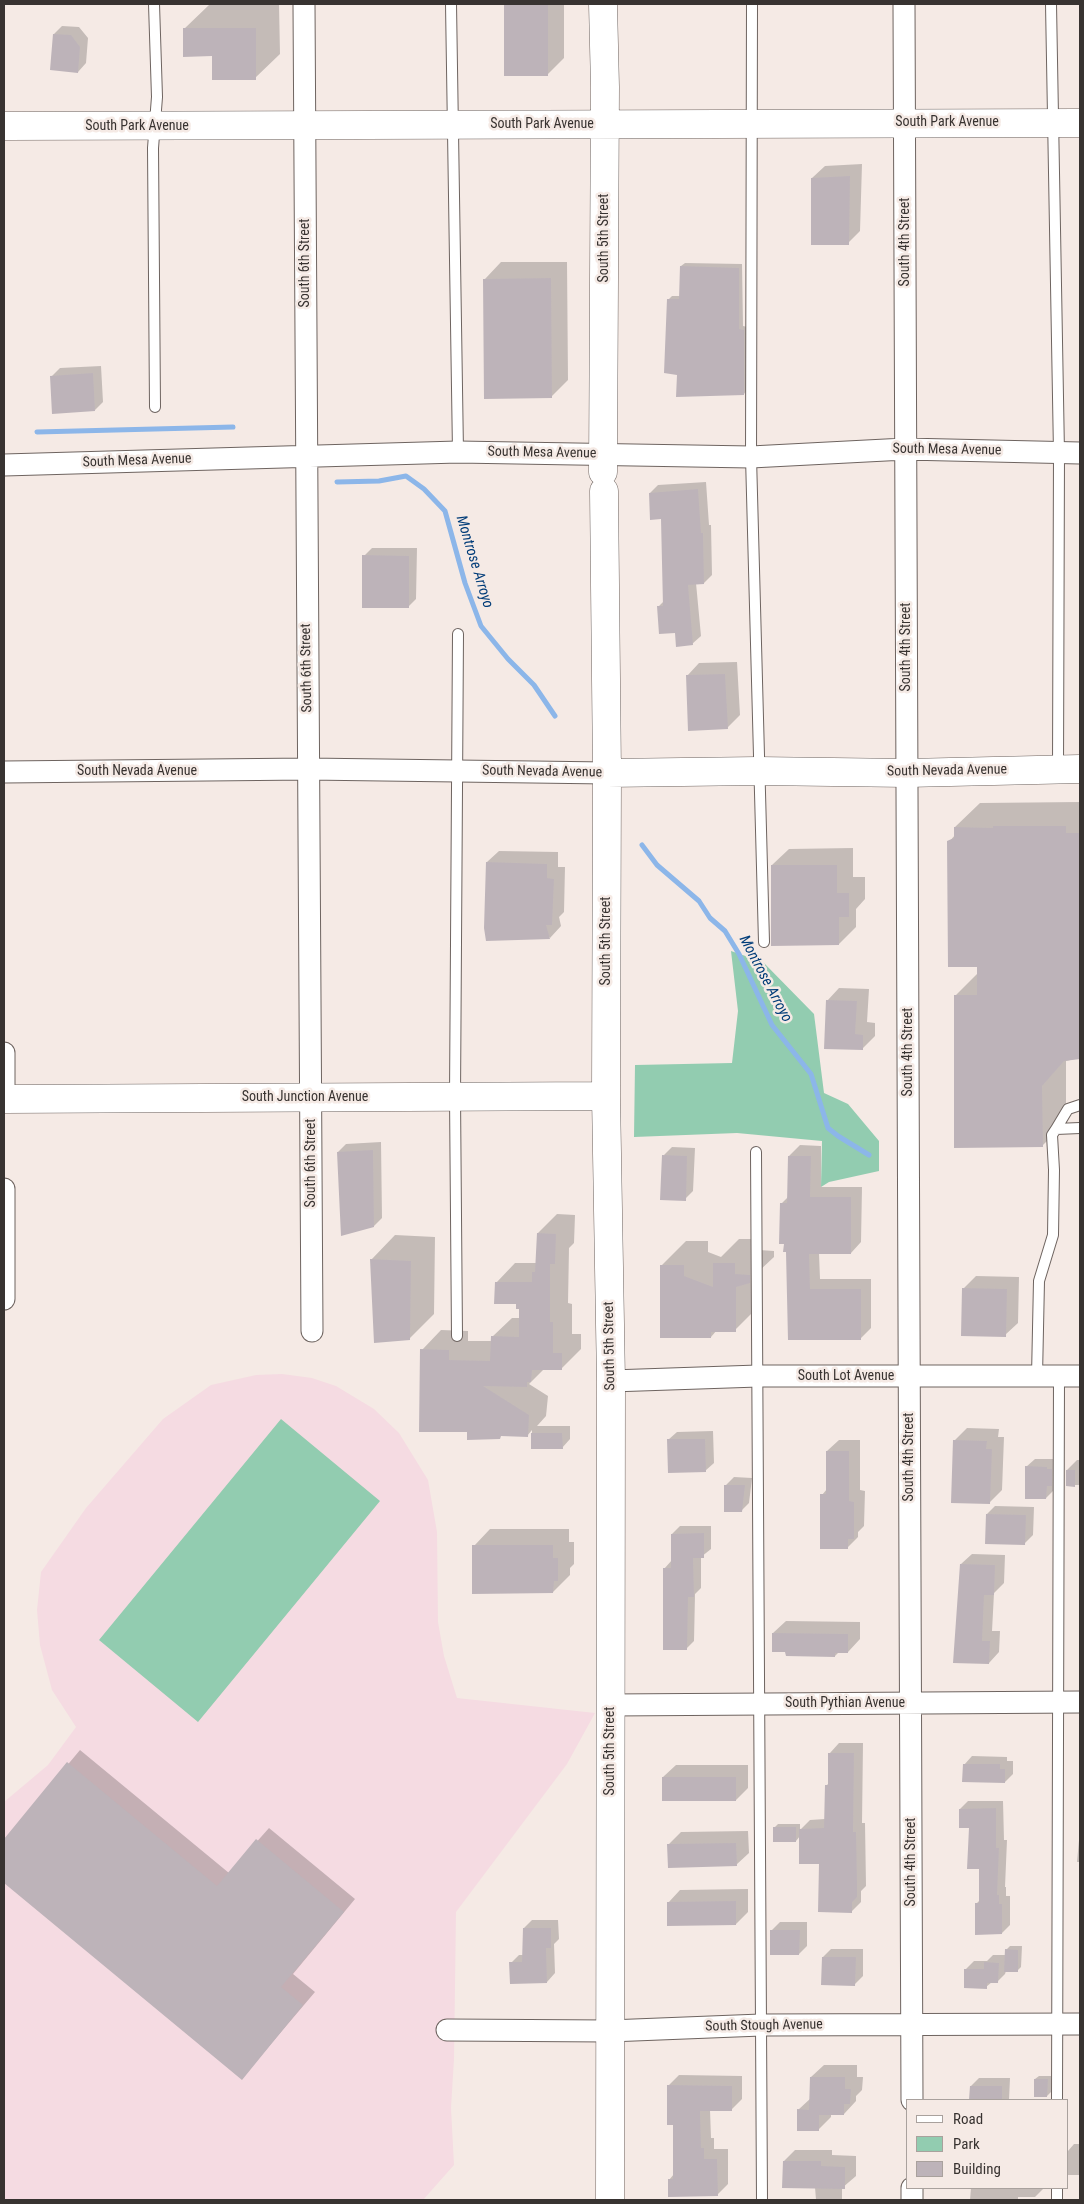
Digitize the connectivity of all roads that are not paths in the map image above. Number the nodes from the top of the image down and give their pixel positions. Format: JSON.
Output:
{"nodes":[{"id":1,"x":154,"y":4,"type":"edge"},
{"id":2,"x":304,"y":4,"type":"edge"},
{"id":3,"x":451,"y":4,"type":"edge"},
{"id":4,"x":603,"y":4,"type":"edge"},
{"id":5,"x":752,"y":4,"type":"edge"},
{"id":6,"x":904,"y":4,"type":"edge"},
{"id":7,"x":1052,"y":4,"type":"edge"},
{"id":8,"x":904,"y":122,"type":"junction"},
{"id":9,"x":1080,"y":122,"type":"edge"},
{"id":10,"x":751,"y":123,"type":"junction"},
{"id":11,"x":1053,"y":123,"type":"junction"},
{"id":12,"x":452,"y":124,"type":"junction"},
{"id":13,"x":604,"y":124,"type":"junction"},
{"id":14,"x":304,"y":125,"type":"junction"},
{"id":15,"x":4,"y":126,"type":"edge"},
{"id":16,"x":156,"y":126,"type":"junction"},
{"id":17,"x":155,"y":408,"type":"dead end"},
{"id":18,"x":905,"y":449,"type":"junction"},
{"id":19,"x":458,"y":452,"type":"junction"},
{"id":20,"x":1059,"y":453,"type":"junction"},
{"id":21,"x":1080,"y":453,"type":"edge"},
{"id":22,"x":305,"y":456,"type":"junction"},
{"id":23,"x":751,"y":457,"type":"junction"},
{"id":24,"x":4,"y":465,"type":"edge"},
{"id":25,"x":603,"y":472,"type":"junction"},
{"id":26,"x":458,"y":634,"type":"dead end"},
{"id":27,"x":308,"y":769,"type":"junction"},
{"id":28,"x":1069,"y":769,"type":"edge"},
{"id":29,"x":758,"y":771,"type":"junction"},
{"id":30,"x":4,"y":772,"type":"edge"},
{"id":31,"x":457,"y":772,"type":"junction"},
{"id":32,"x":607,"y":773,"type":"junction"},
{"id":33,"x":907,"y":773,"type":"junction"},
{"id":34,"x":764,"y":942,"type":"dead end"},
{"id":35,"x":4,"y":1053,"type":"edge"},
{"id":36,"x":4,"y":1085,"type":"edge"},
{"id":37,"x":310,"y":1096,"type":"junction"},
{"id":38,"x":455,"y":1096,"type":"junction"},
{"id":39,"x":606,"y":1096,"type":"junction"},
{"id":40,"x":4,"y":1099,"type":"edge"},
{"id":41,"x":1080,"y":1106,"type":"edge"},
{"id":42,"x":1080,"y":1128,"type":"edge"},
{"id":43,"x":1056,"y":1129,"type":"junction"},
{"id":44,"x":756,"y":1152,"type":"dead end"},
{"id":45,"x":4,"y":1189,"type":"edge"},
{"id":46,"x":4,"y":1299,"type":"edge"},
{"id":47,"x":312,"y":1331,"type":"dead end"},
{"id":48,"x":457,"y":1336,"type":"dead end"},
{"id":49,"x":758,"y":1376,"type":"junction"},
{"id":50,"x":909,"y":1376,"type":"junction"},
{"id":51,"x":1037,"y":1376,"type":"junction"},
{"id":52,"x":1070,"y":1376,"type":"edge"},
{"id":53,"x":611,"y":1381,"type":"junction"},
{"id":54,"x":1058,"y":1702,"type":"junction"},
{"id":55,"x":1080,"y":1702,"type":"edge"},
{"id":56,"x":759,"y":1703,"type":"junction"},
{"id":57,"x":910,"y":1703,"type":"junction"},
{"id":58,"x":610,"y":1705,"type":"junction"},
{"id":59,"x":1057,"y":2024,"type":"junction"},
{"id":60,"x":1080,"y":2024,"type":"edge"},
{"id":61,"x":761,"y":2025,"type":"junction"},
{"id":62,"x":911,"y":2025,"type":"junction"},
{"id":63,"x":447,"y":2030,"type":"dead end"},
{"id":64,"x":609,"y":2031,"type":"junction"},
{"id":65,"x":912,"y":2099,"type":"edge"},
{"id":66,"x":1057,"y":2099,"type":"edge"},
{"id":67,"x":610,"y":2200,"type":"edge"},
{"id":68,"x":762,"y":2200,"type":"edge"}],
"edges":[{"from":1,"to":16,"type":"lane"},
{"from":2,"to":14,"type":"street","name":"South 6th Street"},
{"from":3,"to":12,"type":"lane"},
{"from":4,"to":13,"type":"street","name":"South 5th Street"},
{"from":5,"to":10,"type":"lane"},
{"from":6,"to":8,"type":"street","name":"South 4th Street"},
{"from":7,"to":11,"type":"lane"},
{"from":8,"to":10,"type":"street","name":"South Park Avenue"},
{"from":8,"to":11,"type":"street","name":"South Park Avenue"},
{"from":8,"to":18,"type":"street","name":"South 4th Street"},
{"from":9,"to":11,"type":"street","name":"South Park Avenue"},
{"from":10,"to":13,"type":"street","name":"South Park Avenue"},
{"from":10,"to":23,"type":"lane"},
{"from":11,"to":20,"type":"lane"},
{"from":12,"to":13,"type":"street","name":"South Park Avenue"},
{"from":12,"to":14,"type":"street","name":"South Park Avenue"},
{"from":12,"to":19,"type":"lane"},
{"from":13,"to":25,"type":"street","name":"South 5th Street"},
{"from":14,"to":16,"type":"street","name":"South Park Avenue"},
{"from":14,"to":22,"type":"street","name":"South 6th Street"},
{"from":15,"to":16,"type":"street","name":"South Park Avenue"},
{"from":16,"to":17,"type":"lane"},
{"from":18,"to":20,"type":"street","name":"South Mesa Avenue"},
{"from":18,"to":23,"type":"street","name":"South Mesa Avenue"},
{"from":18,"to":33,"type":"street","name":"South 4th Street"},
{"from":19,"to":22,"type":"street","name":"South Mesa Avenue"},
{"from":19,"to":25,"type":"street","name":"South Mesa Avenue"},
{"from":20,"to":21,"type":"street","name":"South Mesa Avenue"},
{"from":20,"to":28,"type":"lane"},
{"from":22,"to":24,"type":"street","name":"South Mesa Avenue"},
{"from":22,"to":27,"type":"street","name":"South 6th Street"},
{"from":23,"to":25,"type":"street","name":"South Mesa Avenue"},
{"from":23,"to":29,"type":"lane"},
{"from":25,"to":32,"type":"street","name":"South 5th Street"},
{"from":26,"to":31,"type":"lane"},
{"from":27,"to":30,"type":"street","name":"South Nevada Avenue"},
{"from":27,"to":31,"type":"street","name":"South Nevada Avenue"},
{"from":27,"to":37,"type":"street","name":"South 6th Street"},
{"from":28,"to":33,"type":"street","name":"South Nevada Avenue"},
{"from":29,"to":32,"type":"street","name":"South Nevada Avenue"},
{"from":29,"to":33,"type":"street","name":"South Nevada Avenue"},
{"from":29,"to":34,"type":"lane"},
{"from":31,"to":32,"type":"street","name":"South Nevada Avenue"},
{"from":31,"to":38,"type":"lane"},
{"from":32,"to":39,"type":"street","name":"South 5th Street"},
{"from":33,"to":50,"type":"street","name":"South 4th Street"},
{"from":35,"to":36,"type":"street"},
{"from":37,"to":38,"type":"street","name":"South Junction Avenue"},
{"from":37,"to":40,"type":"street","name":"South Junction Avenue"},
{"from":37,"to":47,"type":"street","name":"South 6th Street"},
{"from":38,"to":39,"type":"street","name":"South Junction Avenue"},
{"from":38,"to":48,"type":"lane"},
{"from":39,"to":53,"type":"street","name":"South 5th Street"},
{"from":41,"to":43,"type":"lane"},
{"from":42,"to":43,"type":"lane"},
{"from":43,"to":51,"type":"lane"},
{"from":44,"to":49,"type":"lane"},
{"from":45,"to":46,"type":"street"},
{"from":49,"to":50,"type":"street","name":"South Lot Avenue"},
{"from":49,"to":53,"type":"street","name":"South Lot Avenue"},
{"from":49,"to":56,"type":"lane"},
{"from":50,"to":51,"type":"street","name":"South Lot Avenue"},
{"from":50,"to":57,"type":"street","name":"South 4th Street"},
{"from":51,"to":52,"type":"street","name":"South Lot Avenue"},
{"from":52,"to":54,"type":"lane"},
{"from":53,"to":58,"type":"street","name":"South 5th Street"},
{"from":54,"to":55,"type":"street","name":"South Pythian Avenue"},
{"from":54,"to":57,"type":"street","name":"South Pythian Avenue"},
{"from":54,"to":59,"type":"lane"},
{"from":56,"to":57,"type":"street","name":"South Pythian Avenue"},
{"from":56,"to":58,"type":"street","name":"South Pythian Avenue"},
{"from":56,"to":61,"type":"lane"},
{"from":57,"to":62,"type":"street","name":"South 4th Street"},
{"from":58,"to":64,"type":"street","name":"South 5th Street"},
{"from":59,"to":60,"type":"street","name":"South Stough Avenue"},
{"from":59,"to":62,"type":"street","name":"South Stough Avenue"},
{"from":59,"to":66,"type":"lane"},
{"from":61,"to":62,"type":"street","name":"South Stough Avenue"},
{"from":61,"to":64,"type":"street","name":"South Stough Avenue"},
{"from":61,"to":68,"type":"lane"},
{"from":62,"to":65,"type":"street","name":"South 4th Street"},
{"from":63,"to":64,"type":"street","name":"South Stough Avenue"},
{"from":64,"to":67,"type":"street","name":"South 5th Street"}]}
